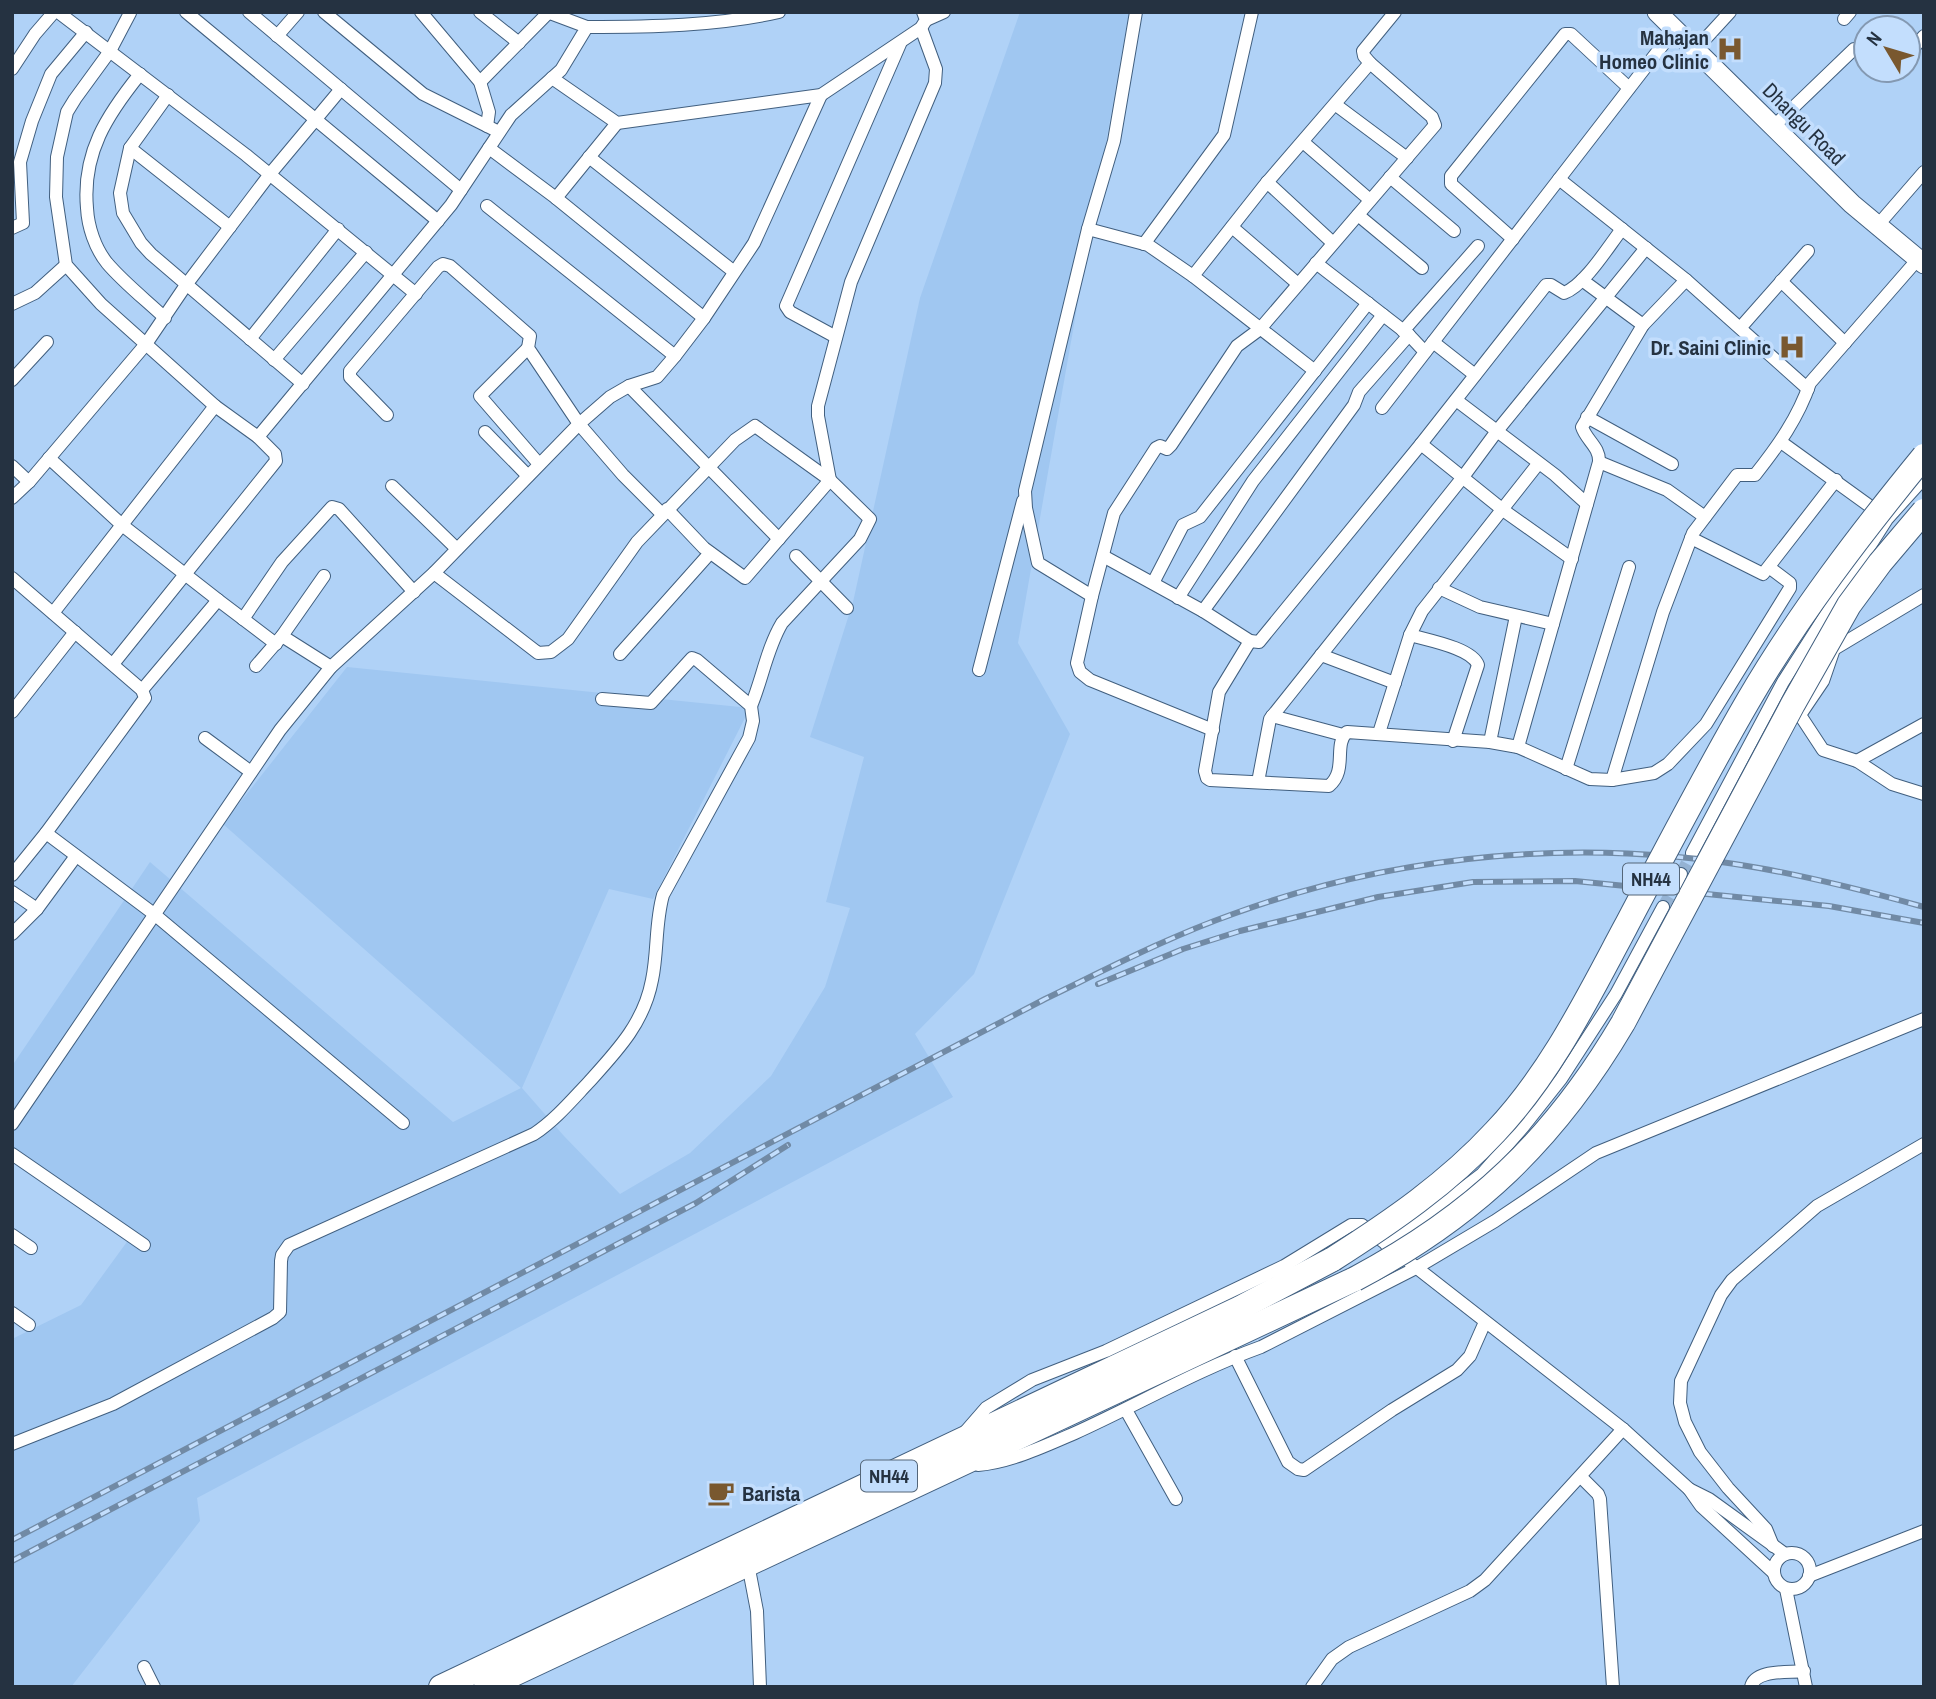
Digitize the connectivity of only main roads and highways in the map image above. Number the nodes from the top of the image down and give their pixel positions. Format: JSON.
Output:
{"nodes":[{"id":1,"x":1924,"y":456,"type":"edge"},
{"id":2,"x":1924,"y":511,"type":"edge"},
{"id":3,"x":953,"y":1456,"type":"junction"},
{"id":4,"x":441,"y":1687,"type":"edge"},
{"id":5,"x":486,"y":1687,"type":"edge"}],
"edges":[{"from":1,"to":3,"type":"highway","number":"NH44","bridge":true},
{"from":2,"to":3,"type":"highway","number":"NH44","bridge":true},
{"from":3,"to":4,"type":"highway","number":"NH44"},
{"from":3,"to":5,"type":"highway","number":"NH44"}]}
